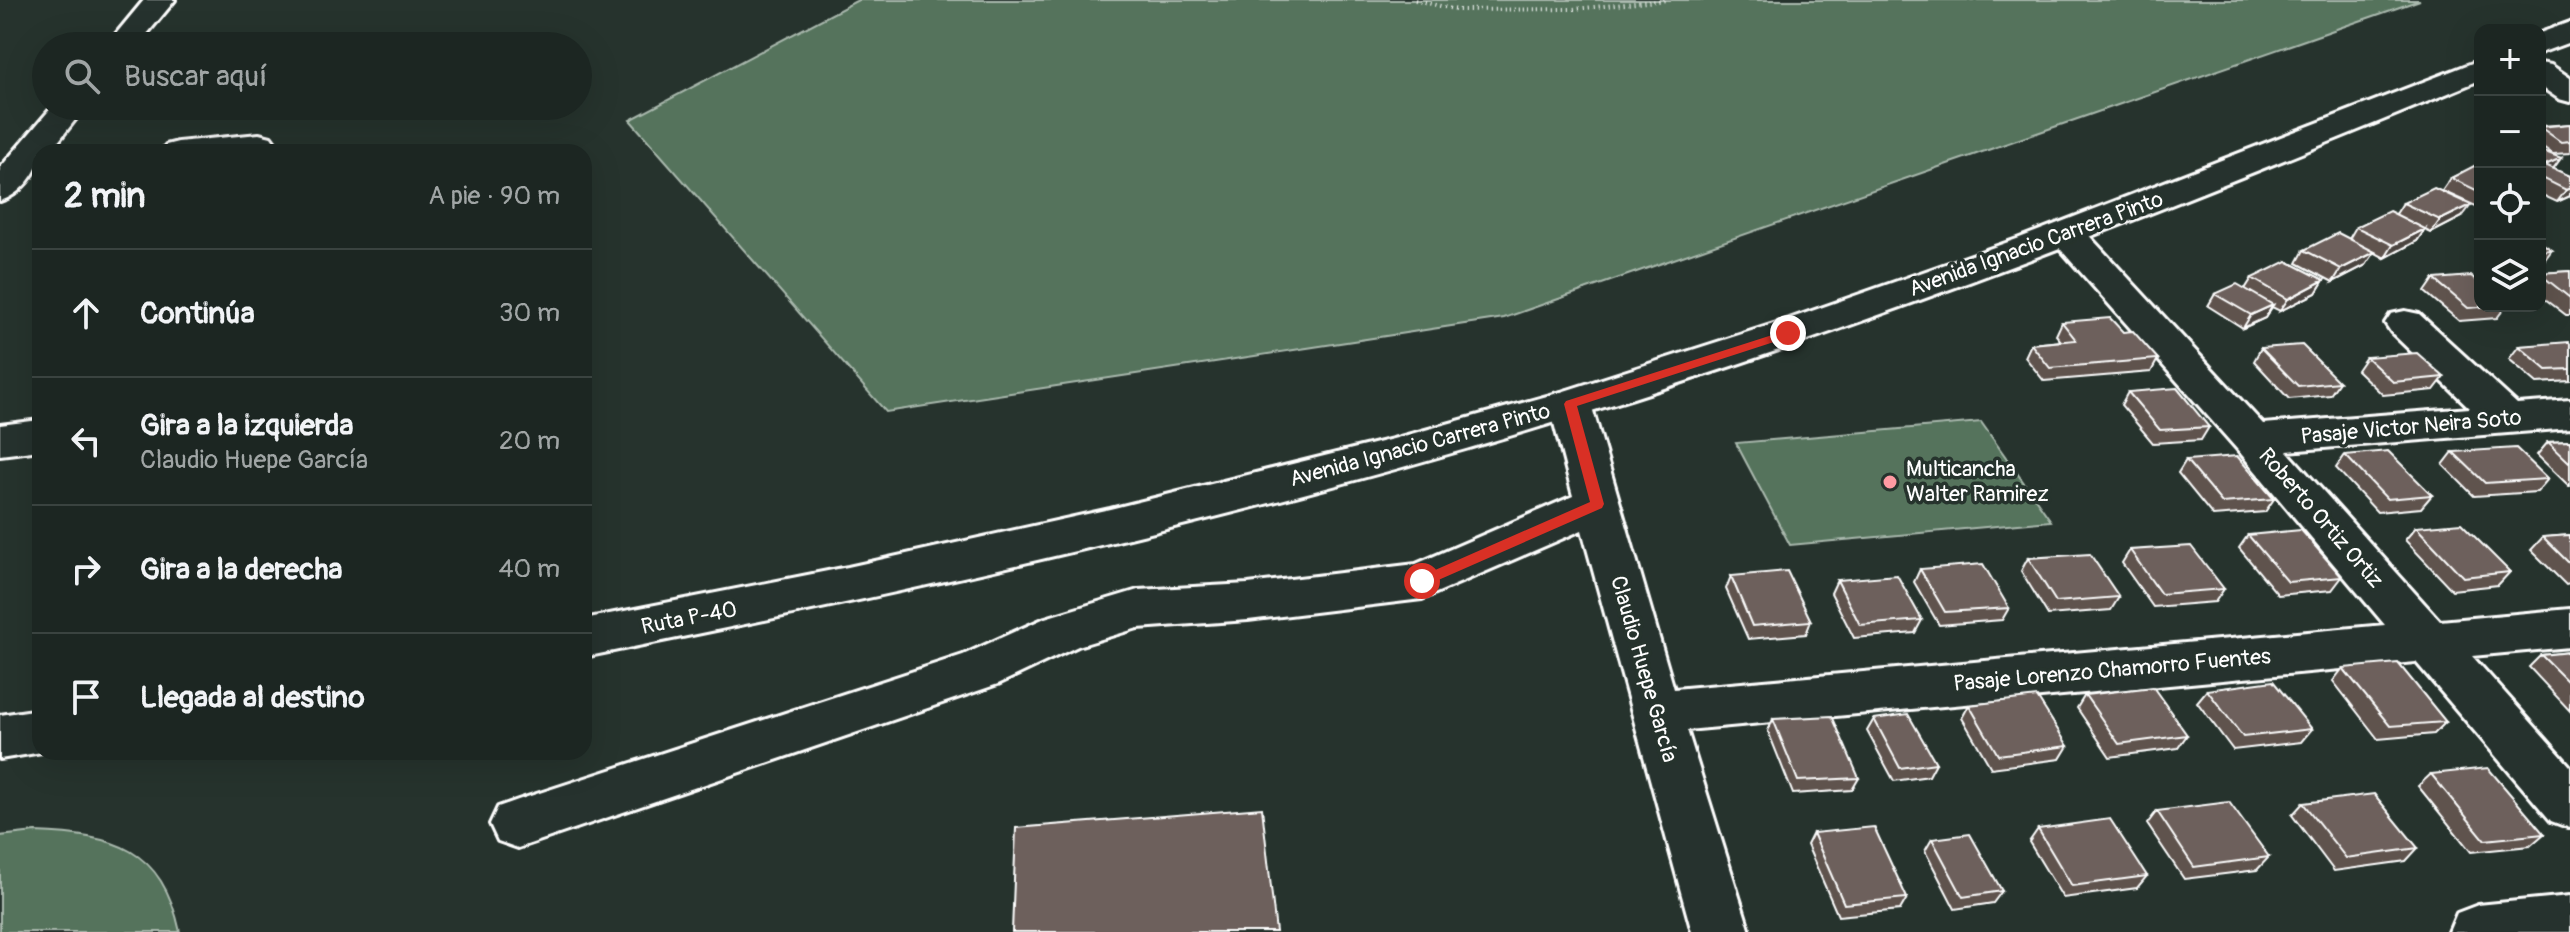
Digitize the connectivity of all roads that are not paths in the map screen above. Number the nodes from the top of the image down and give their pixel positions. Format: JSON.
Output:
{"nodes":[{"id":1,"x":160,"y":0,"type":"edge"},
{"id":2,"x":2570,"y":31,"type":"edge"},
{"id":3,"x":133,"y":32,"type":"edge"},
{"id":4,"x":2546,"y":41,"type":"edge"},
{"id":5,"x":2474,"y":71,"type":"edge"},
{"id":6,"x":2546,"y":76,"type":"edge"},
{"id":7,"x":2570,"y":92,"type":"edge"},
{"id":8,"x":59,"y":120,"type":"edge"},
{"id":9,"x":39,"y":144,"type":"edge"},
{"id":10,"x":32,"y":152,"type":"edge"},
{"id":11,"x":15,"y":173,"type":"edge"},
{"id":12,"x":2068,"y":235,"type":"junction"},
{"id":13,"x":2405,"y":323,"type":"dead end"},
{"id":14,"x":1570,"y":404,"type":"junction"},
{"id":15,"x":2570,"y":414,"type":"edge"},
{"id":16,"x":2507,"y":419,"type":"junction"},
{"id":17,"x":32,"y":436,"type":"edge"},
{"id":18,"x":2252,"y":439,"type":"junction"},
{"id":19,"x":0,"y":440,"type":"edge"},
{"id":20,"x":1597,"y":504,"type":"junction"},
{"id":21,"x":793,"y":598,"type":"joint"},
{"id":22,"x":2570,"y":628,"type":"edge"},
{"id":23,"x":592,"y":636,"type":"edge"},
{"id":24,"x":2428,"y":641,"type":"junction"},
{"id":25,"x":1655,"y":712,"type":"junction"},
{"id":26,"x":32,"y":732,"type":"edge"},
{"id":27,"x":0,"y":737,"type":"edge"},
{"id":28,"x":2570,"y":804,"type":"edge"},
{"id":29,"x":518,"y":824,"type":"dead end"},
{"id":30,"x":2570,"y":923,"type":"edge"},
{"id":31,"x":1721,"y":932,"type":"edge"},
{"id":32,"x":2478,"y":932,"type":"edge"}],
"edges":[{"from":1,"to":3,"type":"street"},
{"from":2,"to":4,"type":"street"},
{"from":5,"to":12,"type":"street","name":"Avenida Ignacio Carrera Pinto"},
{"from":6,"to":7,"type":"street"},
{"from":8,"to":9,"type":"street"},
{"from":10,"to":11,"type":"street"},
{"from":12,"to":14,"type":"street","name":"Avenida Ignacio Carrera Pinto"},
{"from":12,"to":18,"type":"street","name":"Roberto Ortiz Ortiz"},
{"from":13,"to":16,"type":"street"},
{"from":14,"to":20,"type":"street","name":"Claudio Huepe García"},
{"from":14,"to":21,"type":"street","name":"Avenida Ignacio Carrera Pinto"},
{"from":15,"to":16,"type":"street","name":"Pasaje Victor Neira Soto"},
{"from":16,"to":18,"type":"street","name":"Pasaje Victor Neira Soto"},
{"from":17,"to":19,"type":"street"},
{"from":18,"to":24,"type":"street","name":"Roberto Ortiz Ortiz"},
{"from":20,"to":25,"type":"street","name":"Claudio Huepe García"},
{"from":20,"to":29,"type":"street"},
{"from":21,"to":23,"type":"street","name":"Ruta P-40"},
{"from":22,"to":24,"type":"street","name":"Pasaje Lorenzo Chamorro Fuentes"},
{"from":24,"to":25,"type":"street","name":"Pasaje Lorenzo Chamorro Fuentes"},
{"from":24,"to":28,"type":"street","name":"Roberto Ortiz Ortiz"},
{"from":25,"to":31,"type":"street","name":"Claudio Huepe García"},
{"from":26,"to":27,"type":"street"},
{"from":30,"to":32,"type":"street"}]}
